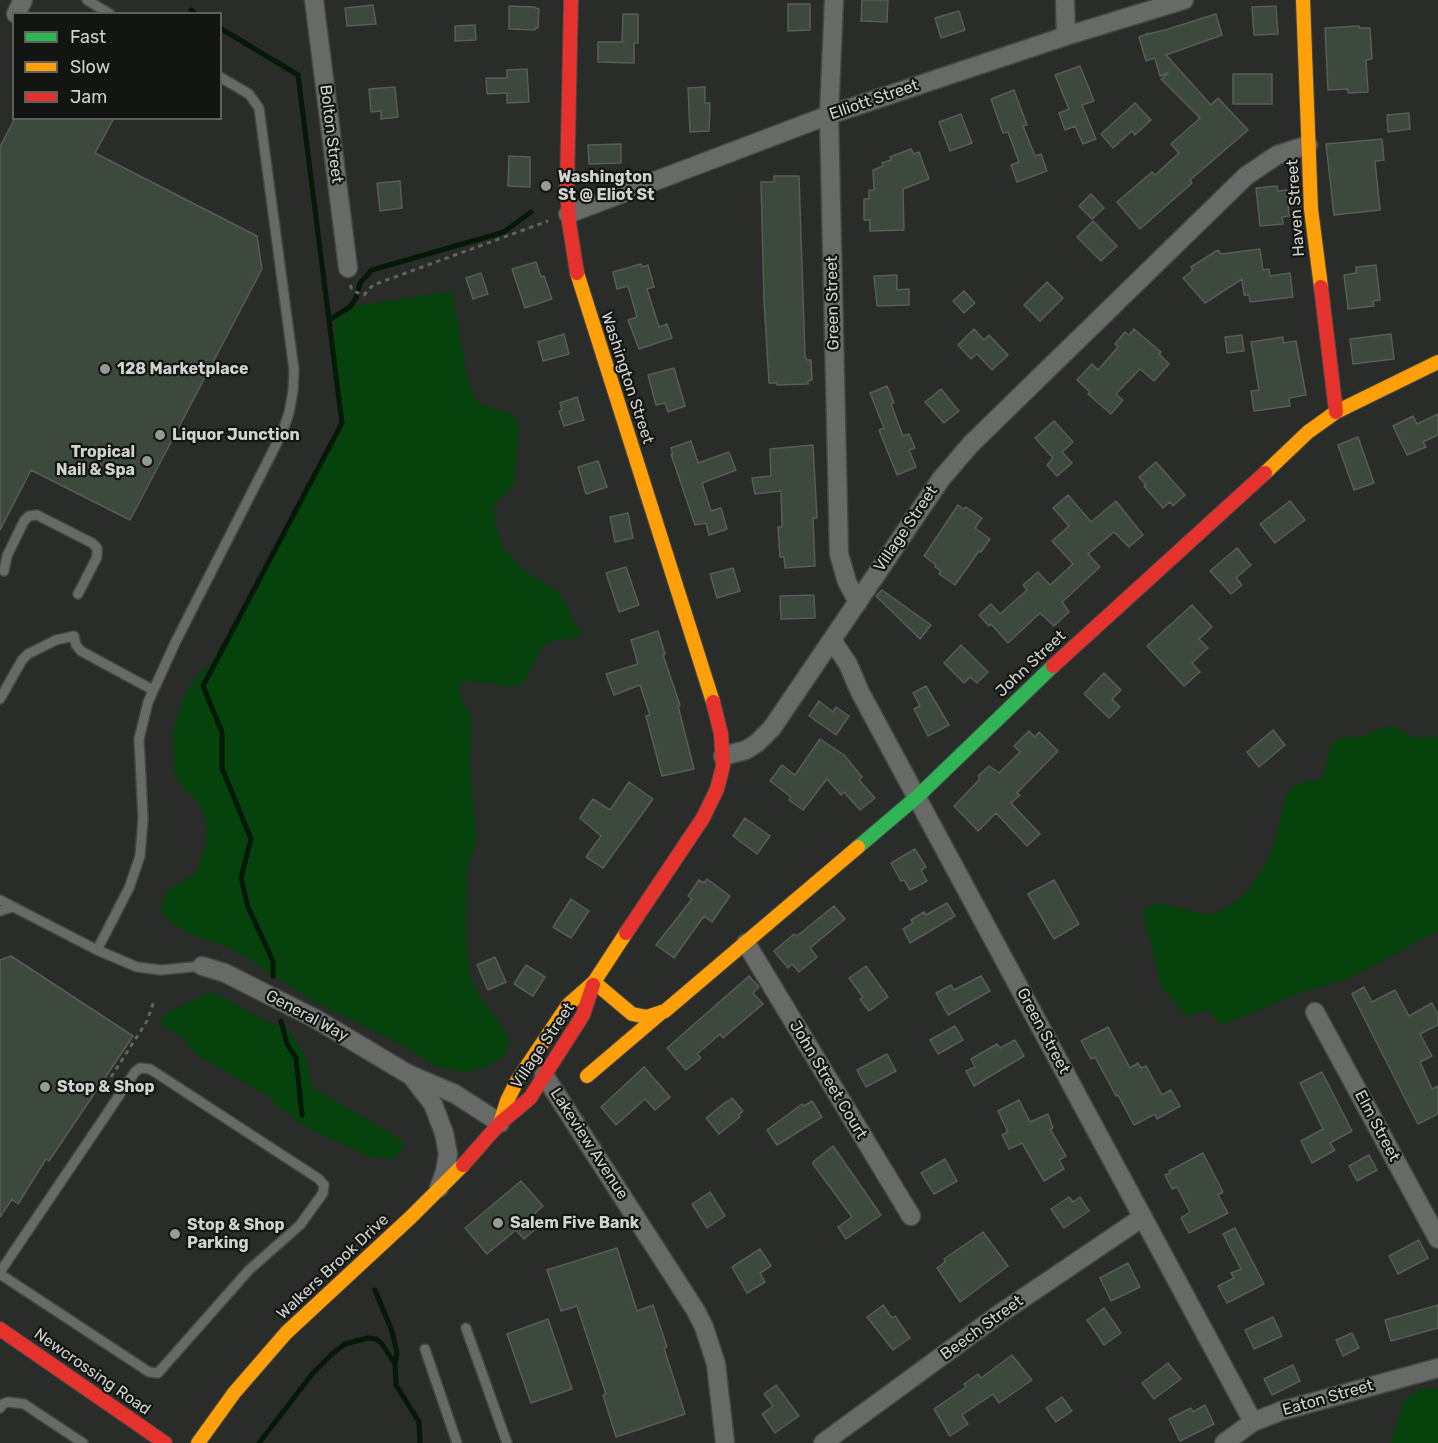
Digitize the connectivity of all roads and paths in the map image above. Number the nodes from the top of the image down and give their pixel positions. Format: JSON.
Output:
{"nodes":[{"id":1,"x":87,"y":0,"type":"edge"},
{"id":2,"x":314,"y":0,"type":"edge"},
{"id":3,"x":571,"y":0,"type":"edge"},
{"id":4,"x":834,"y":0,"type":"edge"},
{"id":5,"x":1065,"y":0,"type":"edge"},
{"id":6,"x":1184,"y":0,"type":"edge"},
{"id":7,"x":1303,"y":0,"type":"edge"},
{"id":8,"x":107,"y":12,"type":"edge"},
{"id":9,"x":1066,"y":36,"type":"junction"},
{"id":10,"x":222,"y":78,"type":"edge"},
{"id":11,"x":829,"y":115,"type":"junction"},
{"id":12,"x":1308,"y":144,"type":"junction"},
{"id":13,"x":568,"y":214,"type":"junction"},
{"id":14,"x":348,"y":268,"type":"dead end"},
{"id":15,"x":353,"y":291,"type":"dead end"},
{"id":16,"x":1438,"y":362,"type":"edge"},
{"id":17,"x":1336,"y":412,"type":"junction"},
{"id":18,"x":4,"y":571,"type":"dead end"},
{"id":19,"x":78,"y":594,"type":"dead end"},
{"id":20,"x":858,"y":602,"type":"junction"},
{"id":21,"x":832,"y":640,"type":"junction"},
{"id":22,"x":153,"y":690,"type":"junction"},
{"id":23,"x":0,"y":699,"type":"edge"},
{"id":24,"x":723,"y":756,"type":"junction"},
{"id":25,"x":918,"y":796,"type":"junction"},
{"id":26,"x":0,"y":900,"type":"edge"},
{"id":27,"x":13,"y":907,"type":"junction"},
{"id":28,"x":0,"y":911,"type":"edge"},
{"id":29,"x":746,"y":943,"type":"junction"},
{"id":30,"x":97,"y":950,"type":"junction"},
{"id":31,"x":202,"y":966,"type":"joint"},
{"id":32,"x":594,"y":982,"type":"junction"},
{"id":33,"x":154,"y":1001,"type":"dead end"},
{"id":34,"x":1315,"y":1012,"type":"dead end"},
{"id":35,"x":662,"y":1013,"type":"junction"},
{"id":36,"x":408,"y":1074,"type":"junction"},
{"id":37,"x":544,"y":1075,"type":"junction"},
{"id":38,"x":587,"y":1076,"type":"dead end"},
{"id":39,"x":111,"y":1077,"type":"dead end"},
{"id":40,"x":500,"y":1123,"type":"junction"},
{"id":41,"x":439,"y":1190,"type":"junction"},
{"id":42,"x":911,"y":1216,"type":"dead end"},
{"id":43,"x":1143,"y":1216,"type":"junction"},
{"id":44,"x":1438,"y":1239,"type":"edge"},
{"id":45,"x":0,"y":1273,"type":"edge"},
{"id":46,"x":466,"y":1328,"type":"dead end"},
{"id":47,"x":0,"y":1329,"type":"edge"},
{"id":48,"x":425,"y":1349,"type":"dead end"},
{"id":49,"x":1438,"y":1368,"type":"edge"},
{"id":50,"x":1,"y":1405,"type":"edge"},
{"id":51,"x":1253,"y":1422,"type":"junction"},
{"id":52,"x":83,"y":1443,"type":"edge"},
{"id":53,"x":165,"y":1443,"type":"edge"},
{"id":54,"x":198,"y":1443,"type":"edge"},
{"id":55,"x":457,"y":1443,"type":"edge"},
{"id":56,"x":507,"y":1443,"type":"edge"},
{"id":57,"x":725,"y":1443,"type":"edge"},
{"id":58,"x":824,"y":1443,"type":"edge"},
{"id":59,"x":1224,"y":1443,"type":"edge"}],
"edges":[{"from":1,"to":8,"type":"lane"},
{"from":2,"to":14,"type":"street","name":"Bolton Street"},
{"from":3,"to":13,"type":"street","name":"Washington Street"},
{"from":4,"to":11,"type":"street","name":"Green Street"},
{"from":5,"to":9,"type":"street"},
{"from":6,"to":9,"type":"street","name":"Elliott Street"},
{"from":7,"to":12,"type":"street","name":"Haven Street"},
{"from":9,"to":11,"type":"street","name":"Elliott Street"},
{"from":10,"to":22,"type":"lane"},
{"from":11,"to":13,"type":"street","name":"Elliott Street"},
{"from":11,"to":20,"type":"street","name":"Green Street"},
{"from":12,"to":17,"type":"street","name":"Haven Street"},
{"from":12,"to":20,"type":"street","name":"Village Street"},
{"from":13,"to":15,"type":"path"},
{"from":13,"to":24,"type":"street","name":"Washington Street"},
{"from":16,"to":17,"type":"street","name":"John Street"},
{"from":17,"to":25,"type":"street","name":"John Street"},
{"from":18,"to":19,"type":"lane"},
{"from":20,"to":21,"type":"street","name":"Village Street"},
{"from":21,"to":24,"type":"street","name":"Village Street"},
{"from":21,"to":25,"type":"street","name":"Green Street"},
{"from":22,"to":23,"type":"lane"},
{"from":22,"to":30,"type":"lane"},
{"from":24,"to":32,"type":"street","name":"Village Street"},
{"from":25,"to":29,"type":"street","name":"John Street"},
{"from":25,"to":43,"type":"street","name":"Green Street"},
{"from":26,"to":27,"type":"lane"},
{"from":27,"to":28,"type":"lane"},
{"from":27,"to":30,"type":"lane"},
{"from":29,"to":35,"type":"street","name":"John Street"},
{"from":29,"to":42,"type":"street","name":"John Street Court"},
{"from":30,"to":31,"type":"lane"},
{"from":31,"to":36,"type":"street","name":"General Way"},
{"from":32,"to":35,"type":"street"},
{"from":32,"to":37,"type":"street","name":"Village Street"},
{"from":32,"to":40,"type":"street","name":"Village Street"},
{"from":33,"to":39,"type":"path"},
{"from":34,"to":44,"type":"street","name":"Elm Street"},
{"from":35,"to":38,"type":"street","name":"John Street"},
{"from":36,"to":40,"type":"street","name":"General Way"},
{"from":36,"to":41,"type":"street","name":"General Way"},
{"from":37,"to":40,"type":"street","name":"Village Street"},
{"from":37,"to":57,"type":"street","name":"Lakeview Avenue"},
{"from":40,"to":41,"type":"street","name":"Walkers Brook Drive"},
{"from":41,"to":54,"type":"street","name":"Walkers Brook Drive"},
{"from":43,"to":51,"type":"street","name":"Green Street"},
{"from":43,"to":58,"type":"street","name":"Beech Street"},
{"from":45,"to":45,"type":"lane"},
{"from":46,"to":56,"type":"lane"},
{"from":47,"to":53,"type":"street","name":"Newcrossing Road"},
{"from":48,"to":55,"type":"lane"},
{"from":49,"to":51,"type":"street","name":"Eaton Street"},
{"from":50,"to":52,"type":"lane"},
{"from":51,"to":59,"type":"street","name":"Eaton Street"}]}
